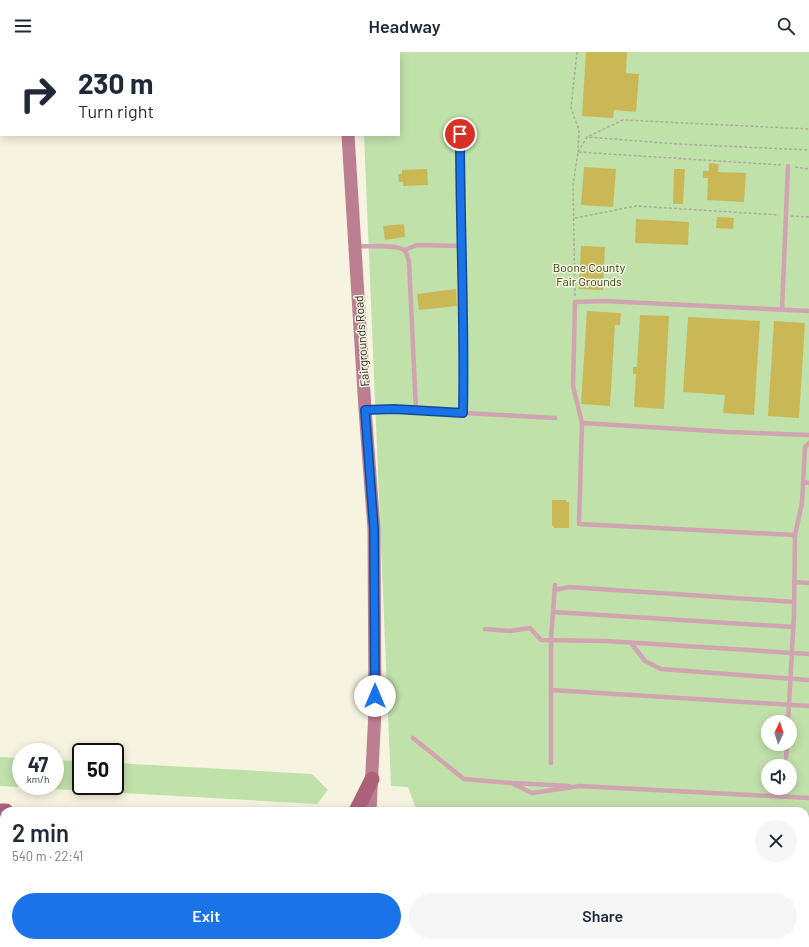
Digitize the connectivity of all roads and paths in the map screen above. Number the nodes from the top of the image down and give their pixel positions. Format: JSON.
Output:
{"nodes":[{"id":1,"x":577,"y":52,"type":"edge"},
{"id":2,"x":809,"y":129,"type":"edge"},
{"id":3,"x":460,"y":134,"type":"dead end"},
{"id":4,"x":348,"y":136,"type":"edge"},
{"id":5,"x":587,"y":137,"type":"junction"},
{"id":6,"x":809,"y":150,"type":"edge"},
{"id":7,"x":578,"y":152,"type":"junction"},
{"id":8,"x":788,"y":166,"type":"junction"},
{"id":9,"x":809,"y":169,"type":"edge"},
{"id":10,"x":786,"y":216,"type":"junction"},
{"id":11,"x":809,"y":217,"type":"edge"},
{"id":12,"x":575,"y":218,"type":"junction"},
{"id":13,"x":355,"y":246,"type":"junction"},
{"id":14,"x":460,"y":246,"type":"junction"},
{"id":15,"x":404,"y":250,"type":"junction"},
{"id":16,"x":575,"y":302,"type":"junction"},
{"id":17,"x":782,"y":310,"type":"junction"},
{"id":18,"x":809,"y":311,"type":"edge"},
{"id":19,"x":365,"y":410,"type":"junction"},
{"id":20,"x":416,"y":410,"type":"junction"},
{"id":21,"x":463,"y":413,"type":"junction"},
{"id":22,"x":555,"y":418,"type":"dead end"},
{"id":23,"x":582,"y":423,"type":"junction"},
{"id":24,"x":809,"y":435,"type":"edge"},
{"id":25,"x":809,"y":444,"type":"edge"},
{"id":26,"x":803,"y":482,"type":"junction"},
{"id":27,"x":809,"y":482,"type":"edge"},
{"id":28,"x":794,"y":535,"type":"junction"},
{"id":29,"x":794,"y":582,"type":"junction"},
{"id":30,"x":809,"y":583,"type":"edge"},
{"id":31,"x":555,"y":584,"type":"dead end"},
{"id":32,"x":555,"y":590,"type":"junction"},
{"id":33,"x":794,"y":602,"type":"junction"},
{"id":34,"x":554,"y":612,"type":"junction"},
{"id":35,"x":793,"y":627,"type":"junction"},
{"id":36,"x":485,"y":629,"type":"dead end"},
{"id":37,"x":551,"y":640,"type":"junction"},
{"id":38,"x":631,"y":643,"type":"junction"},
{"id":39,"x":792,"y":652,"type":"junction"},
{"id":40,"x":809,"y":654,"type":"edge"},
{"id":41,"x":791,"y":679,"type":"junction"},
{"id":42,"x":809,"y":680,"type":"edge"},
{"id":43,"x":552,"y":690,"type":"junction"},
{"id":44,"x":789,"y":705,"type":"junction"},
{"id":45,"x":809,"y":706,"type":"edge"},
{"id":46,"x":788,"y":715,"type":"edge"},
{"id":47,"x":413,"y":738,"type":"dead end"},
{"id":48,"x":786,"y":751,"type":"edge"},
{"id":49,"x":786,"y":758,"type":"dead end"},
{"id":50,"x":552,"y":763,"type":"dead end"},
{"id":51,"x":372,"y":779,"type":"junction"},
{"id":52,"x":511,"y":783,"type":"junction"},
{"id":53,"x":580,"y":786,"type":"junction"},
{"id":54,"x":809,"y":798,"type":"edge"},
{"id":55,"x":358,"y":807,"type":"edge"},
{"id":56,"x":370,"y":807,"type":"edge"}],
"edges":[{"from":1,"to":7,"type":"path"},
{"from":2,"to":5,"type":"path"},
{"from":3,"to":14,"type":"lane"},
{"from":4,"to":13,"type":"main road","name":"Fairgrounds Road"},
{"from":5,"to":6,"type":"path"},
{"from":5,"to":7,"type":"path"},
{"from":7,"to":8,"type":"path"},
{"from":7,"to":12,"type":"path"},
{"from":8,"to":9,"type":"path"},
{"from":8,"to":10,"type":"lane"},
{"from":10,"to":11,"type":"path"},
{"from":10,"to":12,"type":"path"},
{"from":10,"to":17,"type":"lane"},
{"from":12,"to":16,"type":"path"},
{"from":13,"to":15,"type":"lane"},
{"from":13,"to":19,"type":"main road","name":"Fairgrounds Road"},
{"from":14,"to":15,"type":"lane"},
{"from":14,"to":21,"type":"lane"},
{"from":15,"to":20,"type":"lane"},
{"from":16,"to":17,"type":"lane"},
{"from":16,"to":23,"type":"lane"},
{"from":17,"to":18,"type":"lane"},
{"from":19,"to":20,"type":"lane"},
{"from":19,"to":51,"type":"main road","name":"Fairgrounds Road"},
{"from":20,"to":21,"type":"lane"},
{"from":21,"to":22,"type":"lane"},
{"from":23,"to":24,"type":"lane"},
{"from":23,"to":28,"type":"lane"},
{"from":25,"to":26,"type":"lane"},
{"from":26,"to":27,"type":"lane"},
{"from":26,"to":28,"type":"lane"},
{"from":28,"to":29,"type":"lane"},
{"from":29,"to":30,"type":"lane"},
{"from":29,"to":33,"type":"lane"},
{"from":31,"to":32,"type":"lane"},
{"from":32,"to":33,"type":"lane"},
{"from":32,"to":34,"type":"lane"},
{"from":33,"to":35,"type":"lane"},
{"from":34,"to":35,"type":"lane"},
{"from":34,"to":37,"type":"lane"},
{"from":35,"to":39,"type":"lane"},
{"from":36,"to":37,"type":"lane"},
{"from":37,"to":38,"type":"lane"},
{"from":37,"to":43,"type":"lane"},
{"from":38,"to":39,"type":"lane"},
{"from":38,"to":41,"type":"lane"},
{"from":39,"to":40,"type":"lane"},
{"from":39,"to":41,"type":"lane"},
{"from":41,"to":42,"type":"lane"},
{"from":41,"to":44,"type":"lane"},
{"from":43,"to":44,"type":"lane"},
{"from":43,"to":50,"type":"lane"},
{"from":44,"to":45,"type":"lane"},
{"from":44,"to":46,"type":"lane"},
{"from":47,"to":52,"type":"lane"},
{"from":48,"to":49,"type":"lane"},
{"from":51,"to":55,"type":"main road"},
{"from":51,"to":56,"type":"main road","name":"Fairgrounds Road"},
{"from":52,"to":53,"type":"lane"},
{"from":52,"to":53,"type":"lane"},
{"from":53,"to":54,"type":"lane"}]}
